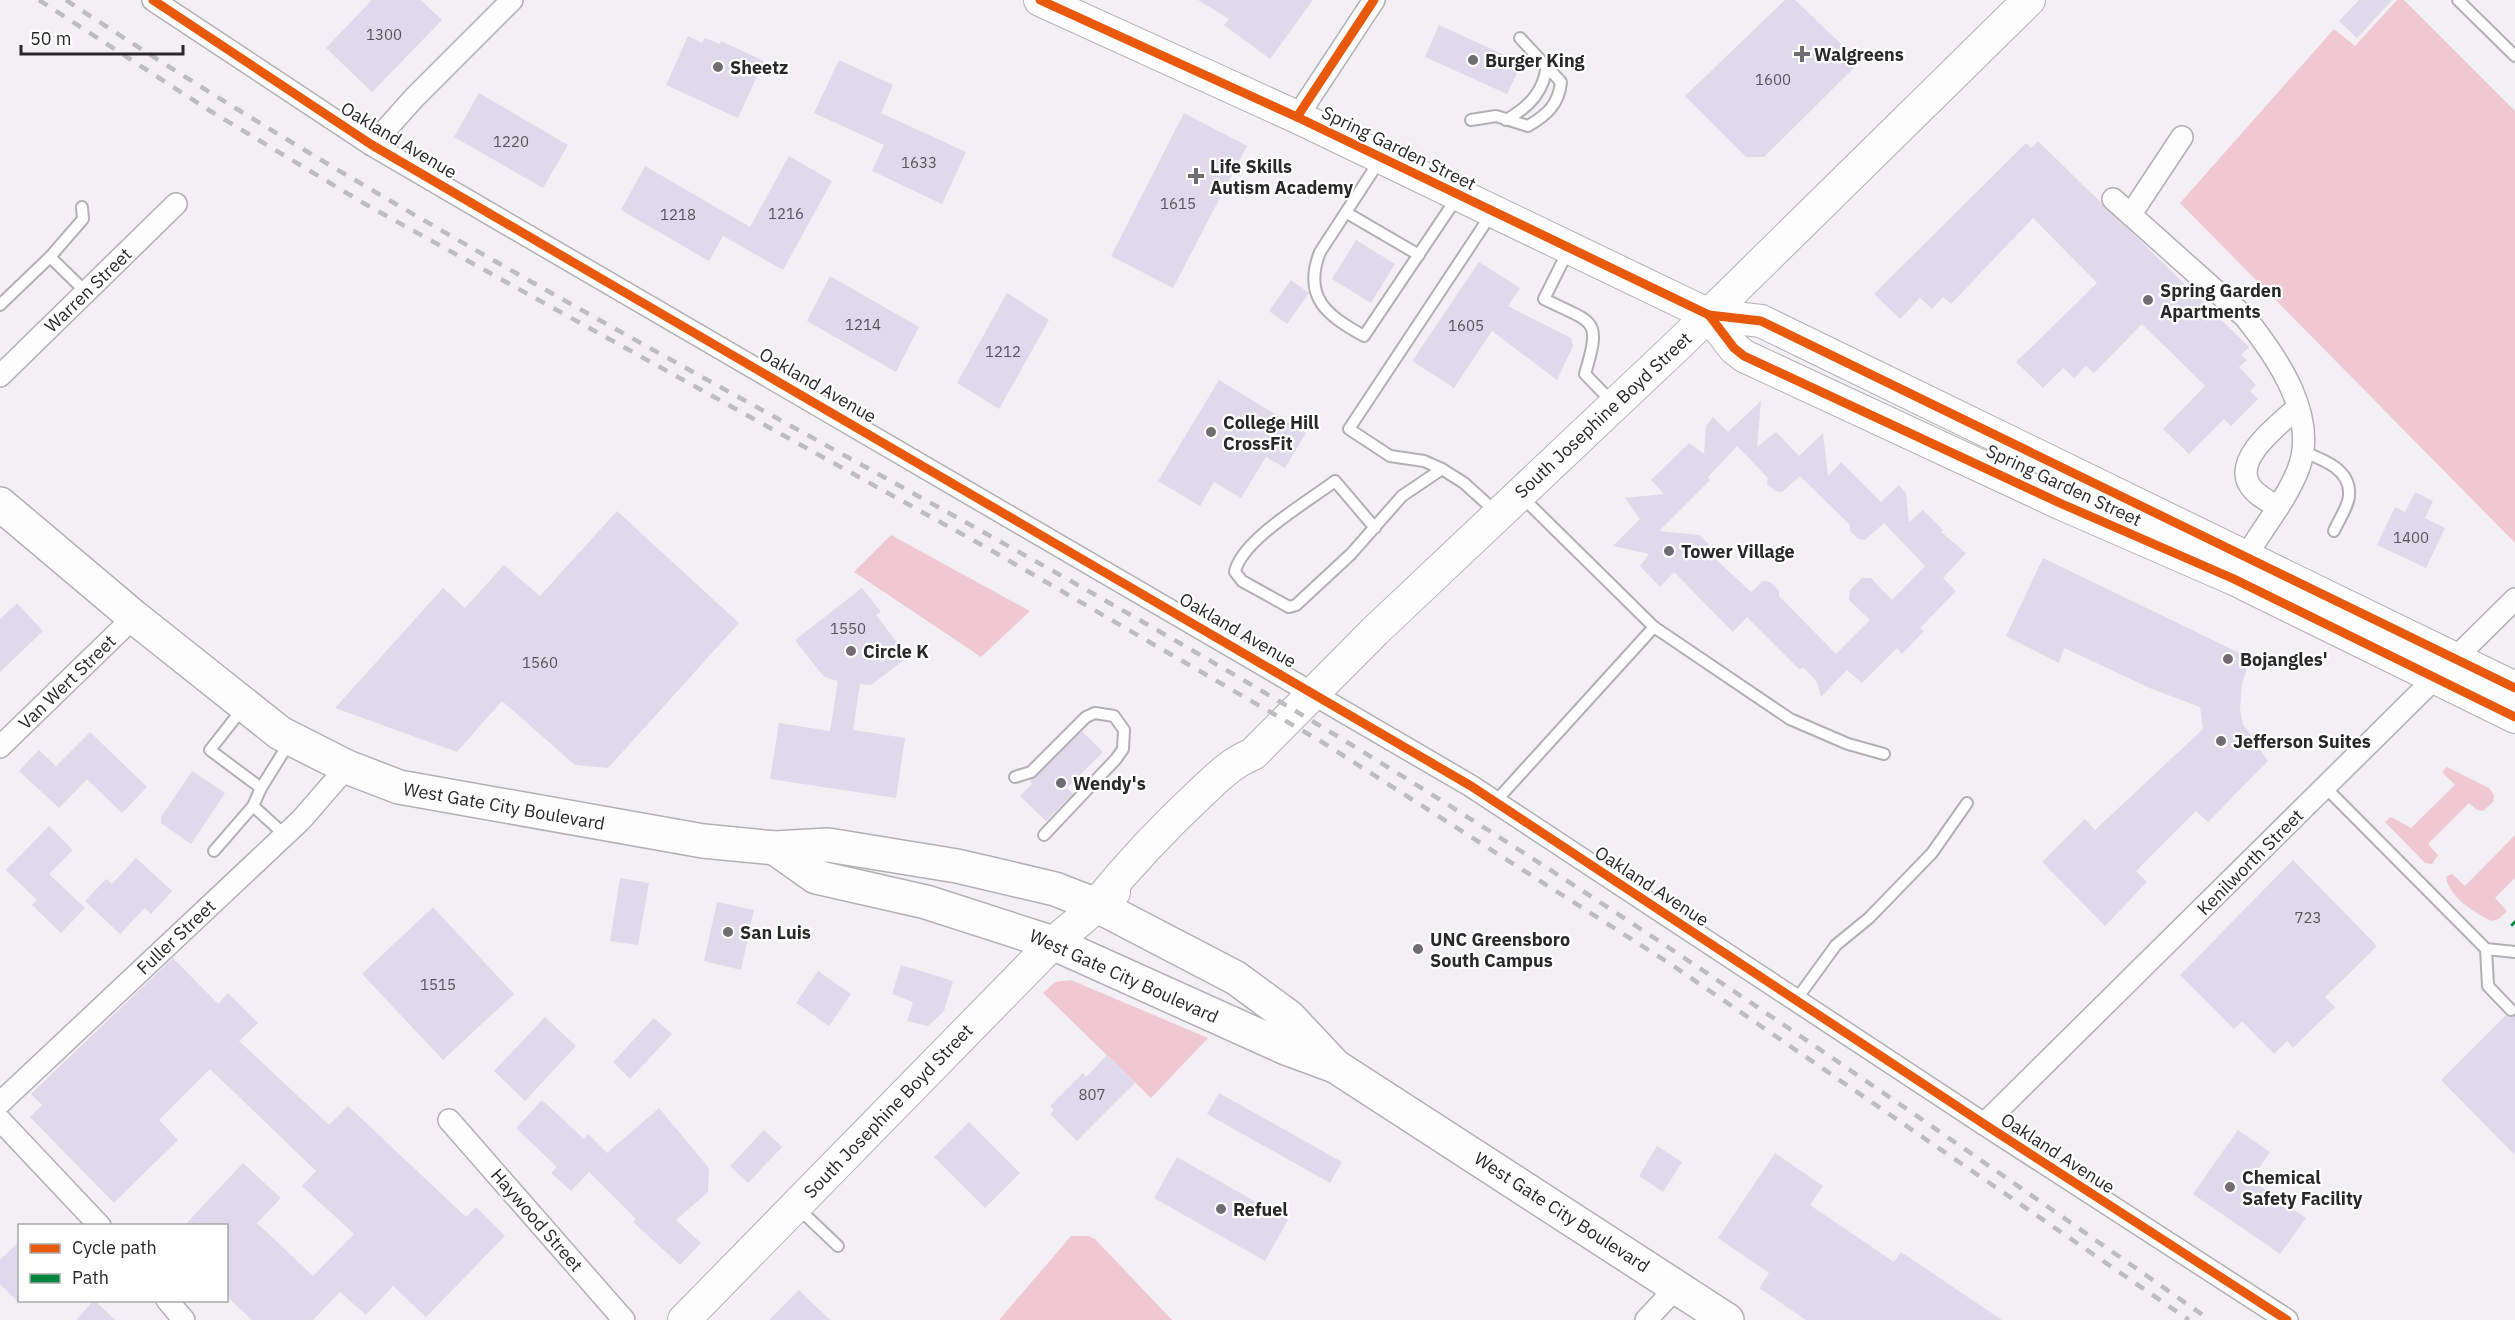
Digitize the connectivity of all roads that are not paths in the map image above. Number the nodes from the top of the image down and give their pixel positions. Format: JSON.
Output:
{"nodes":[{"id":1,"x":153,"y":0,"type":"edge"},
{"id":2,"x":512,"y":0,"type":"edge"},
{"id":3,"x":1040,"y":0,"type":"edge"},
{"id":4,"x":1374,"y":0,"type":"edge"},
{"id":5,"x":2029,"y":0,"type":"edge"},
{"id":6,"x":2458,"y":0,"type":"edge"},
{"id":7,"x":1521,"y":38,"type":"dead end"},
{"id":8,"x":2515,"y":56,"type":"edge"},
{"id":9,"x":1547,"y":63,"type":"junction"},
{"id":10,"x":1297,"y":117,"type":"junction"},
{"id":11,"x":1471,"y":120,"type":"dead end"},
{"id":12,"x":1506,"y":120,"type":"junction"},
{"id":13,"x":2182,"y":137,"type":"dead end"},
{"id":14,"x":372,"y":146,"type":"junction"},
{"id":15,"x":1381,"y":157,"type":"junction"},
{"id":16,"x":1459,"y":195,"type":"junction"},
{"id":17,"x":2113,"y":199,"type":"dead end"},
{"id":18,"x":176,"y":204,"type":"dead end"},
{"id":19,"x":82,"y":207,"type":"dead end"},
{"id":20,"x":1493,"y":211,"type":"junction"},
{"id":21,"x":1347,"y":213,"type":"junction"},
{"id":22,"x":2131,"y":214,"type":"junction"},
{"id":23,"x":1570,"y":248,"type":"junction"},
{"id":24,"x":1419,"y":255,"type":"junction"},
{"id":25,"x":50,"y":257,"type":"junction"},
{"id":26,"x":86,"y":292,"type":"junction"},
{"id":27,"x":0,"y":304,"type":"edge"},
{"id":28,"x":1709,"y":315,"type":"junction"},
{"id":29,"x":0,"y":376,"type":"edge"},
{"id":30,"x":1614,"y":405,"type":"junction"},
{"id":31,"x":2298,"y":407,"type":"junction"},
{"id":32,"x":2302,"y":452,"type":"junction"},
{"id":33,"x":1442,"y":469,"type":"junction"},
{"id":34,"x":0,"y":504,"type":"edge"},
{"id":35,"x":1509,"y":504,"type":"junction"},
{"id":36,"x":2278,"y":507,"type":"junction"},
{"id":37,"x":1375,"y":528,"type":"junction"},
{"id":38,"x":2334,"y":531,"type":"dead end"},
{"id":39,"x":2240,"y":568,"type":"junction"},
{"id":40,"x":2515,"y":599,"type":"edge"},
{"id":41,"x":134,"y":617,"type":"junction"},
{"id":42,"x":1654,"y":627,"type":"junction"},
{"id":43,"x":2445,"y":669,"type":"junction"},
{"id":44,"x":2515,"y":688,"type":"edge"},
{"id":45,"x":1314,"y":693,"type":"junction"},
{"id":46,"x":245,"y":705,"type":"junction"},
{"id":47,"x":2515,"y":717,"type":"edge"},
{"id":48,"x":292,"y":739,"type":"junction"},
{"id":49,"x":0,"y":747,"type":"edge"},
{"id":50,"x":1884,"y":754,"type":"dead end"},
{"id":51,"x":347,"y":767,"type":"junction"},
{"id":52,"x":1015,"y":777,"type":"dead end"},
{"id":53,"x":2325,"y":787,"type":"junction"},
{"id":54,"x":261,"y":788,"type":"junction"},
{"id":55,"x":1495,"y":802,"type":"junction"},
{"id":56,"x":1966,"y":803,"type":"dead end"},
{"id":57,"x":253,"y":806,"type":"junction"},
{"id":58,"x":285,"y":835,"type":"junction"},
{"id":59,"x":1044,"y":836,"type":"dead end"},
{"id":60,"x":775,"y":848,"type":"junction"},
{"id":61,"x":214,"y":851,"type":"dead end"},
{"id":62,"x":1096,"y":905,"type":"junction"},
{"id":63,"x":1053,"y":942,"type":"junction"},
{"id":64,"x":2486,"y":949,"type":"junction"},
{"id":65,"x":2515,"y":952,"type":"edge"},
{"id":66,"x":1796,"y":1000,"type":"junction"},
{"id":67,"x":2511,"y":1010,"type":"dead end"},
{"id":68,"x":1335,"y":1066,"type":"junction"},
{"id":69,"x":0,"y":1103,"type":"edge"},
{"id":70,"x":0,"y":1120,"type":"edge"},
{"id":71,"x":449,"y":1120,"type":"dead end"},
{"id":72,"x":1984,"y":1124,"type":"junction"},
{"id":73,"x":795,"y":1206,"type":"junction"},
{"id":74,"x":98,"y":1224,"type":"edge"},
{"id":75,"x":838,"y":1246,"type":"dead end"},
{"id":76,"x":1677,"y":1287,"type":"junction"},
{"id":77,"x":169,"y":1302,"type":"edge"},
{"id":78,"x":184,"y":1320,"type":"edge"},
{"id":79,"x":624,"y":1320,"type":"edge"},
{"id":80,"x":684,"y":1320,"type":"edge"},
{"id":81,"x":1646,"y":1320,"type":"edge"},
{"id":82,"x":1727,"y":1320,"type":"edge"},
{"id":83,"x":2288,"y":1320,"type":"edge"}],
"edges":[{"from":1,"to":14,"type":"street","name":"Oakland Avenue"},
{"from":2,"to":14,"type":"street"},
{"from":3,"to":10,"type":"main road","name":"Spring Garden Street"},
{"from":4,"to":10,"type":"street"},
{"from":5,"to":28,"type":"main road","name":"South Josephine Boyd Street"},
{"from":6,"to":8,"type":"lane"},
{"from":7,"to":9,"type":"lane"},
{"from":9,"to":12,"type":"lane"},
{"from":9,"to":12,"type":"lane"},
{"from":10,"to":15,"type":"main road","name":"Spring Garden Street"},
{"from":11,"to":12,"type":"lane"},
{"from":13,"to":22,"type":"street"},
{"from":14,"to":45,"type":"street","name":"Oakland Avenue"},
{"from":15,"to":16,"type":"main road","name":"Spring Garden Street"},
{"from":15,"to":21,"type":"lane"},
{"from":16,"to":20,"type":"main road","name":"Spring Garden Street"},
{"from":16,"to":24,"type":"lane"},
{"from":17,"to":22,"type":"street"},
{"from":18,"to":26,"type":"street","name":"Warren Street"},
{"from":19,"to":25,"type":"lane"},
{"from":20,"to":23,"type":"main road","name":"Spring Garden Street"},
{"from":20,"to":33,"type":"lane"},
{"from":21,"to":24,"type":"lane"},
{"from":21,"to":24,"type":"lane"},
{"from":22,"to":31,"type":"street"},
{"from":23,"to":28,"type":"main road","name":"Spring Garden Street"},
{"from":23,"to":30,"type":"lane"},
{"from":25,"to":26,"type":"lane"},
{"from":25,"to":27,"type":"lane"},
{"from":26,"to":29,"type":"street","name":"Warren Street"},
{"from":28,"to":30,"type":"main road","name":"South Josephine Boyd Street"},
{"from":28,"to":39,"type":"main road","name":"Spring Garden Street"},
{"from":30,"to":35,"type":"main road","name":"South Josephine Boyd Street"},
{"from":31,"to":32,"type":"street"},
{"from":31,"to":36,"type":"street"},
{"from":32,"to":36,"type":"street"},
{"from":32,"to":38,"type":"lane"},
{"from":33,"to":35,"type":"lane"},
{"from":33,"to":37,"type":"lane"},
{"from":34,"to":41,"type":"main road","name":"West Gate City Boulevard"},
{"from":35,"to":42,"type":"lane"},
{"from":35,"to":45,"type":"main road","name":"South Josephine Boyd Street"},
{"from":36,"to":39,"type":"street"},
{"from":37,"to":37,"type":"lane"},
{"from":39,"to":43,"type":"main road","name":"Spring Garden Street"},
{"from":40,"to":43,"type":"street","name":"Kenilworth Street"},
{"from":41,"to":46,"type":"main road","name":"West Gate City Boulevard"},
{"from":41,"to":49,"type":"street","name":"Van Wert Street"},
{"from":42,"to":50,"type":"lane"},
{"from":42,"to":55,"type":"lane"},
{"from":43,"to":44,"type":"main road","name":"Spring Garden Street"},
{"from":43,"to":47,"type":"main road","name":"Spring Garden Street"},
{"from":43,"to":53,"type":"street","name":"Kenilworth Street"},
{"from":45,"to":55,"type":"street","name":"Oakland Avenue"},
{"from":45,"to":62,"type":"main road","name":"South Josephine Boyd Street"},
{"from":46,"to":48,"type":"main road","name":"West Gate City Boulevard"},
{"from":46,"to":54,"type":"lane"},
{"from":48,"to":51,"type":"main road","name":"West Gate City Boulevard"},
{"from":48,"to":54,"type":"lane"},
{"from":51,"to":58,"type":"street","name":"Fuller Street"},
{"from":51,"to":60,"type":"main road","name":"West Gate City Boulevard"},
{"from":52,"to":59,"type":"lane"},
{"from":53,"to":64,"type":"lane"},
{"from":53,"to":72,"type":"street","name":"Kenilworth Street"},
{"from":54,"to":57,"type":"lane"},
{"from":55,"to":66,"type":"street","name":"Oakland Avenue"},
{"from":56,"to":66,"type":"lane"},
{"from":57,"to":58,"type":"lane"},
{"from":57,"to":61,"type":"lane"},
{"from":58,"to":69,"type":"street","name":"Fuller Street"},
{"from":60,"to":62,"type":"main road","name":"West Gate City Boulevard"},
{"from":60,"to":63,"type":"main road","name":"West Gate City Boulevard"},
{"from":62,"to":63,"type":"main road","name":"South Josephine Boyd Street"},
{"from":62,"to":68,"type":"main road","name":"West Gate City Boulevard"},
{"from":63,"to":68,"type":"main road","name":"West Gate City Boulevard"},
{"from":63,"to":73,"type":"main road","name":"South Josephine Boyd Street"},
{"from":64,"to":65,"type":"lane"},
{"from":64,"to":67,"type":"lane"},
{"from":66,"to":72,"type":"street","name":"Oakland Avenue"},
{"from":68,"to":76,"type":"main road","name":"West Gate City Boulevard"},
{"from":70,"to":74,"type":"street"},
{"from":71,"to":79,"type":"street","name":"Haywood Street"},
{"from":72,"to":83,"type":"street","name":"Oakland Avenue"},
{"from":73,"to":75,"type":"lane"},
{"from":73,"to":80,"type":"main road","name":"South Josephine Boyd Street"},
{"from":76,"to":81,"type":"street"},
{"from":76,"to":82,"type":"main road","name":"West Gate City Boulevard"},
{"from":77,"to":78,"type":"street"}]}
